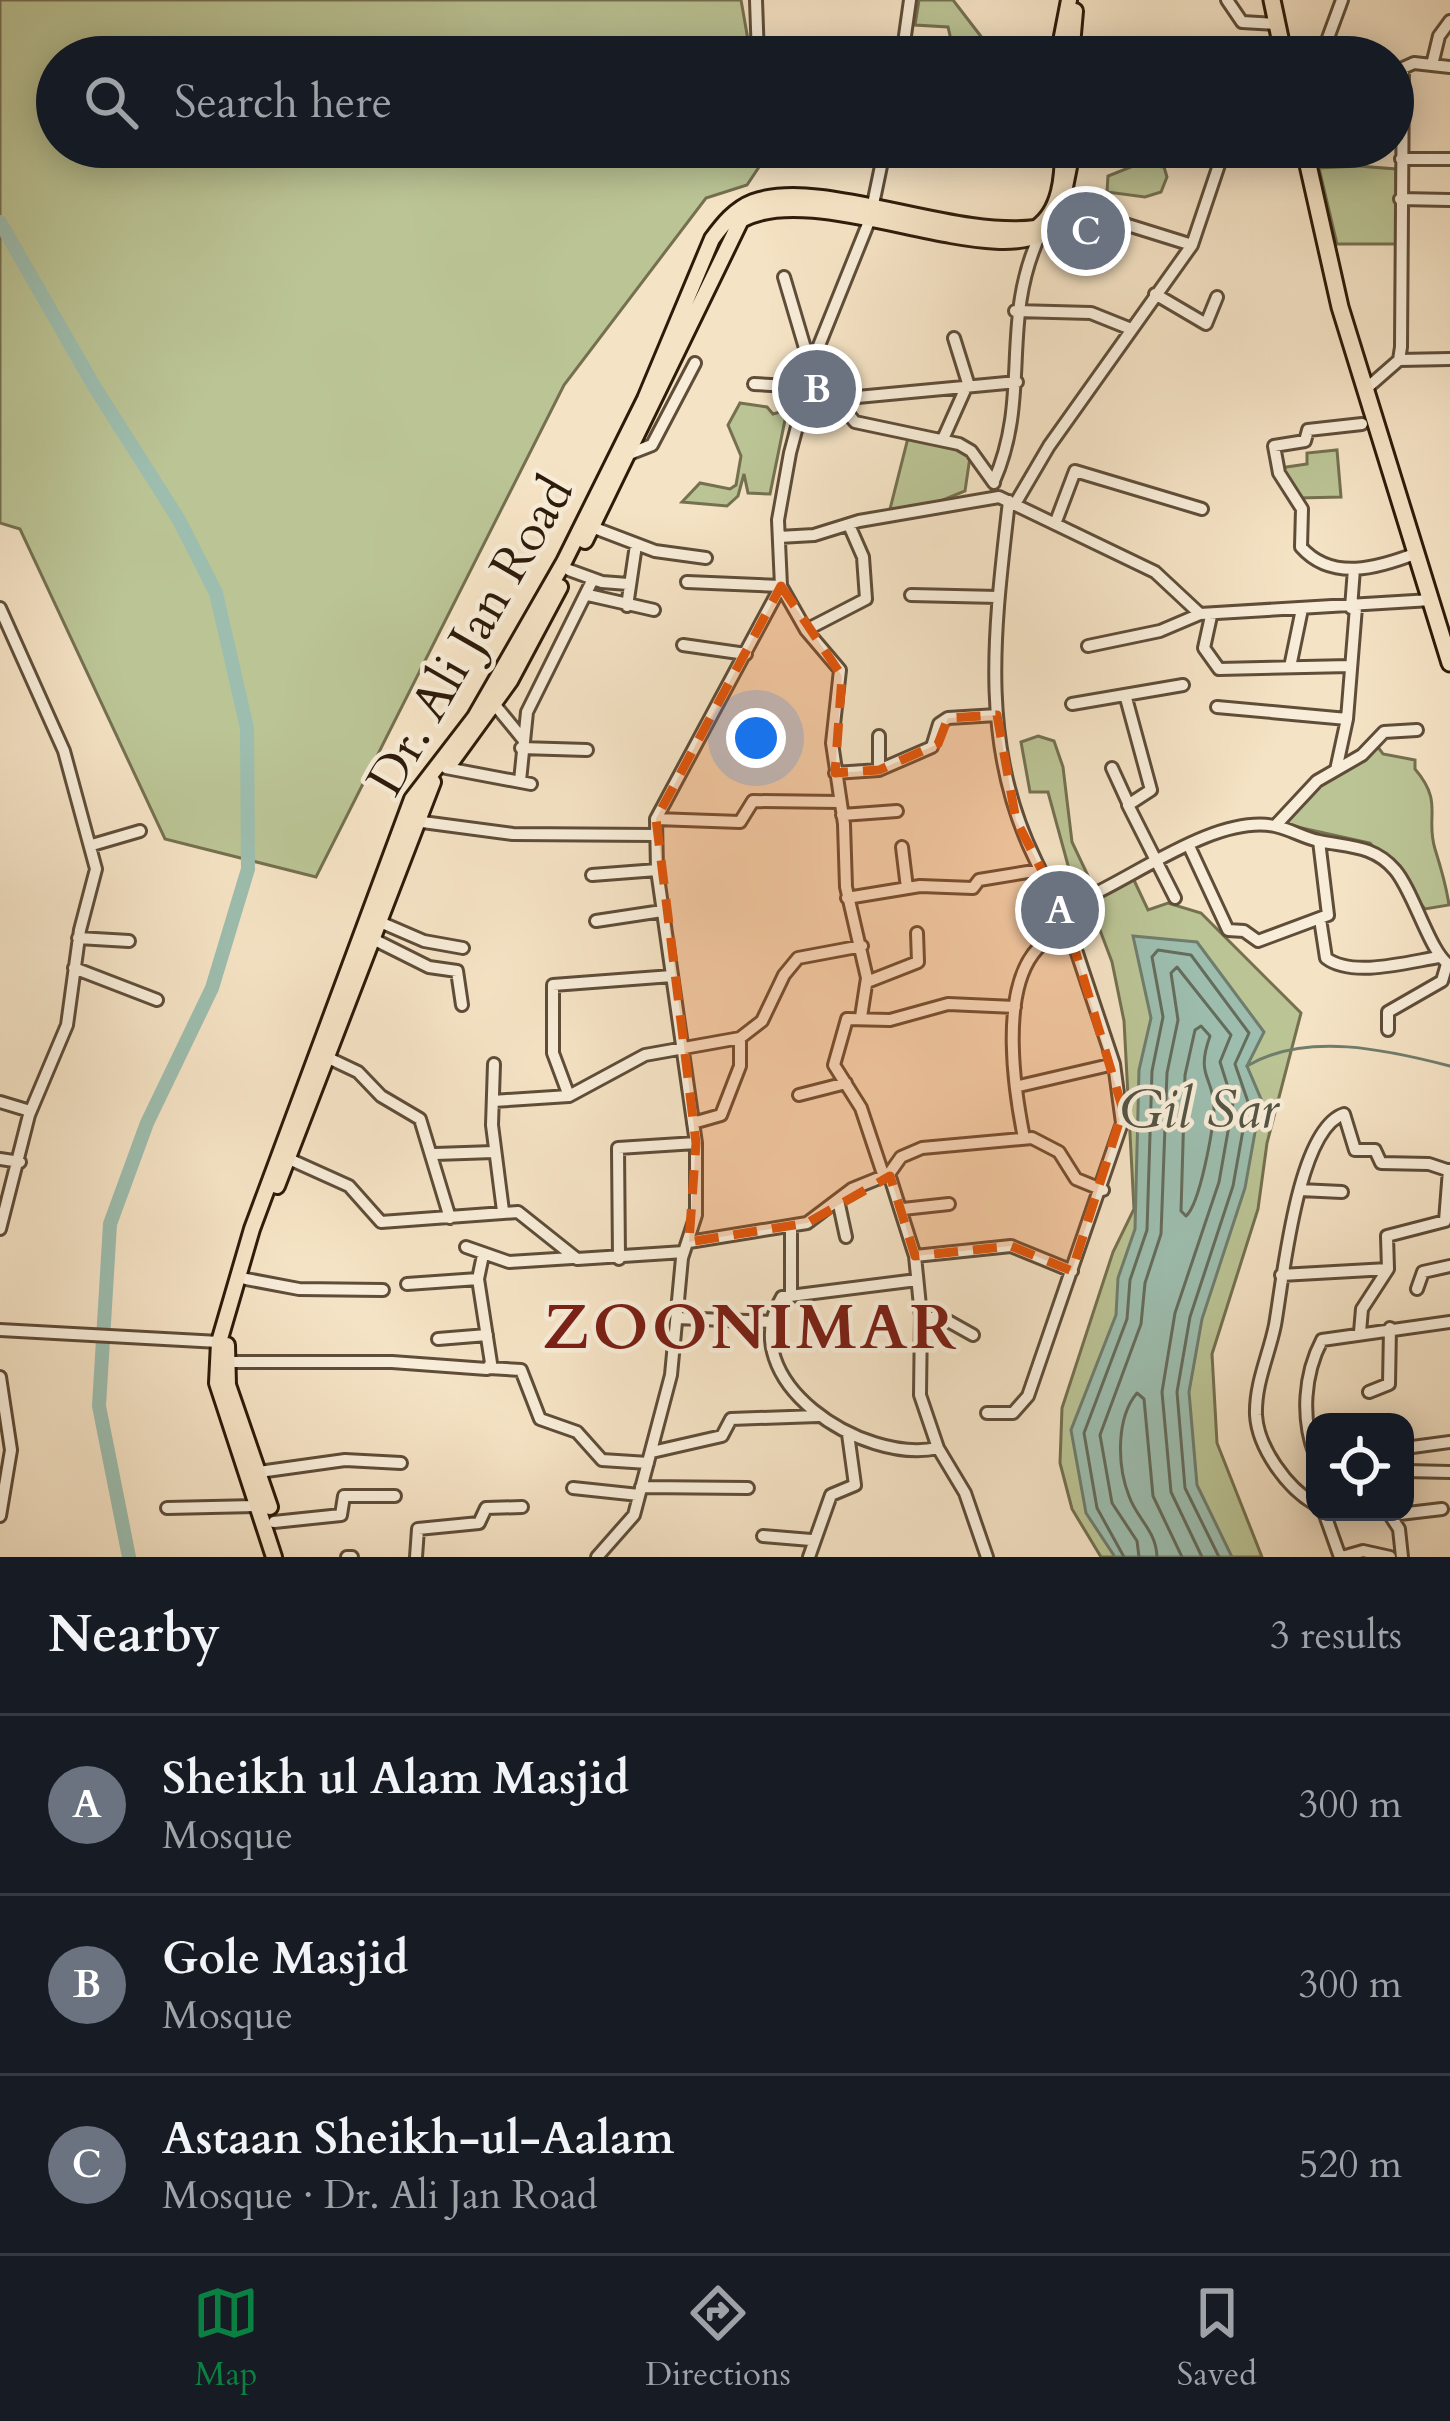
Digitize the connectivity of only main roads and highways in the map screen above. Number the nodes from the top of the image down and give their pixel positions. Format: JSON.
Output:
{"nodes":[{"id":1,"x":1073,"y":0,"type":"edge"},
{"id":2,"x":1272,"y":0,"type":"edge"},
{"id":3,"x":1067,"y":36,"type":"edge"},
{"id":4,"x":1280,"y":36,"type":"edge"},
{"id":5,"x":1065,"y":168,"type":"edge"},
{"id":6,"x":1067,"y":168,"type":"edge"},
{"id":7,"x":1309,"y":168,"type":"edge"},
{"id":8,"x":871,"y":214,"type":"junction"},
{"id":9,"x":1450,"y":661,"type":"edge"},
{"id":10,"x":323,"y":1055,"type":"junction"},
{"id":11,"x":221,"y":1362,"type":"junction"},
{"id":12,"x":274,"y":1557,"type":"edge"},
{"id":13,"x":283,"y":1557,"type":"edge"}],
"edges":[{"from":1,"to":3,"type":"main road"},
{"from":2,"to":4,"type":"highway"},
{"from":5,"to":8,"type":"main road","name":"Dr. Ali Jan Road"},
{"from":6,"to":8,"type":"main road","name":"Dr. Ali Jan Road"},
{"from":7,"to":9,"type":"highway"},
{"from":8,"to":10,"type":"main road","name":"Dr. Ali Jan Road"},
{"from":8,"to":10,"type":"main road","name":"Dr. Ali Jan Road"},
{"from":10,"to":11,"type":"main road","name":"Dr. Ali Jan Road"},
{"from":10,"to":11,"type":"main road","name":"Dr. Ali Jan Road"},
{"from":11,"to":12,"type":"main road","name":"Dr. Ali Jan Road"},
{"from":11,"to":13,"type":"main road","name":"Dr. Ali Jan Road"}]}
